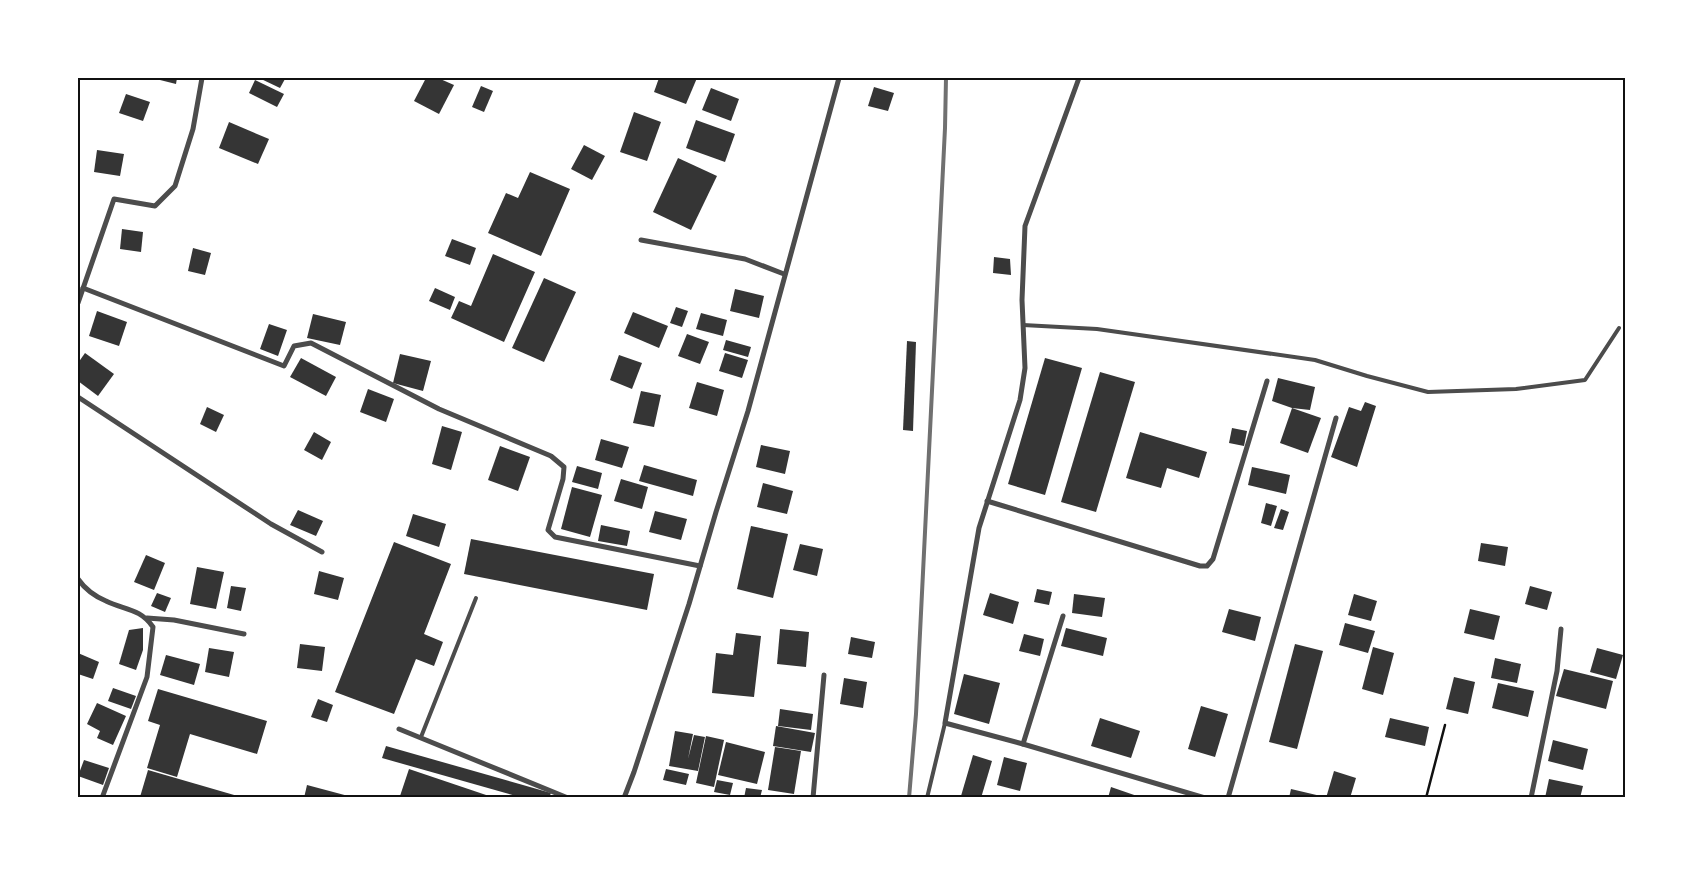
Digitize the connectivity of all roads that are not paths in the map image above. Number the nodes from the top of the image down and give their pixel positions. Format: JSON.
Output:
{"nodes":[{"id":1,"x":202,"y":78,"type":"edge"},
{"id":2,"x":839,"y":78,"type":"edge"},
{"id":3,"x":1079,"y":78,"type":"edge"},
{"id":4,"x":641,"y":240,"type":"dead end"},
{"id":5,"x":784,"y":274,"type":"junction"},
{"id":6,"x":83,"y":288,"type":"junction"},
{"id":7,"x":78,"y":302,"type":"edge"},
{"id":8,"x":1023,"y":325,"type":"junction"},
{"id":9,"x":1620,"y":328,"type":"dead end"},
{"id":10,"x":1268,"y":381,"type":"dead end"},
{"id":11,"x":78,"y":397,"type":"edge"},
{"id":12,"x":1336,"y":418,"type":"dead end"},
{"id":13,"x":987,"y":501,"type":"junction"},
{"id":14,"x":322,"y":552,"type":"dead end"},
{"id":15,"x":700,"y":566,"type":"junction"},
{"id":16,"x":78,"y":579,"type":"edge"},
{"id":17,"x":476,"y":598,"type":"dead end"},
{"id":18,"x":1063,"y":616,"type":"dead end"},
{"id":19,"x":147,"y":618,"type":"junction"},
{"id":20,"x":1561,"y":629,"type":"dead end"},
{"id":21,"x":244,"y":634,"type":"dead end"},
{"id":22,"x":824,"y":675,"type":"dead end"},
{"id":23,"x":945,"y":723,"type":"junction"},
{"id":24,"x":400,"y":728,"type":"dead end"},
{"id":25,"x":421,"y":737,"type":"junction"},
{"id":26,"x":1023,"y":744,"type":"junction"},
{"id":27,"x":102,"y":798,"type":"edge"},
{"id":28,"x":568,"y":798,"type":"edge"},
{"id":29,"x":624,"y":798,"type":"edge"},
{"id":30,"x":813,"y":798,"type":"edge"},
{"id":31,"x":927,"y":798,"type":"edge"},
{"id":32,"x":1205,"y":798,"type":"edge"},
{"id":33,"x":1228,"y":798,"type":"edge"},
{"id":34,"x":1531,"y":798,"type":"edge"}],
"edges":[{"from":1,"to":6,"type":"street"},
{"from":2,"to":5,"type":"street"},
{"from":3,"to":8,"type":"street"},
{"from":4,"to":5,"type":"street"},
{"from":5,"to":15,"type":"street"},
{"from":6,"to":7,"type":"street"},
{"from":6,"to":15,"type":"street"},
{"from":8,"to":9,"type":"lane"},
{"from":8,"to":13,"type":"street"},
{"from":10,"to":13,"type":"street"},
{"from":11,"to":14,"type":"street"},
{"from":12,"to":33,"type":"street"},
{"from":13,"to":23,"type":"street"},
{"from":15,"to":29,"type":"street"},
{"from":16,"to":19,"type":"street"},
{"from":17,"to":25,"type":"lane"},
{"from":18,"to":26,"type":"street"},
{"from":19,"to":21,"type":"street"},
{"from":19,"to":27,"type":"street"},
{"from":20,"to":34,"type":"street"},
{"from":22,"to":30,"type":"street"},
{"from":23,"to":26,"type":"street"},
{"from":23,"to":31,"type":"lane"},
{"from":24,"to":25,"type":"street"},
{"from":25,"to":28,"type":"street"},
{"from":26,"to":32,"type":"street"}]}
